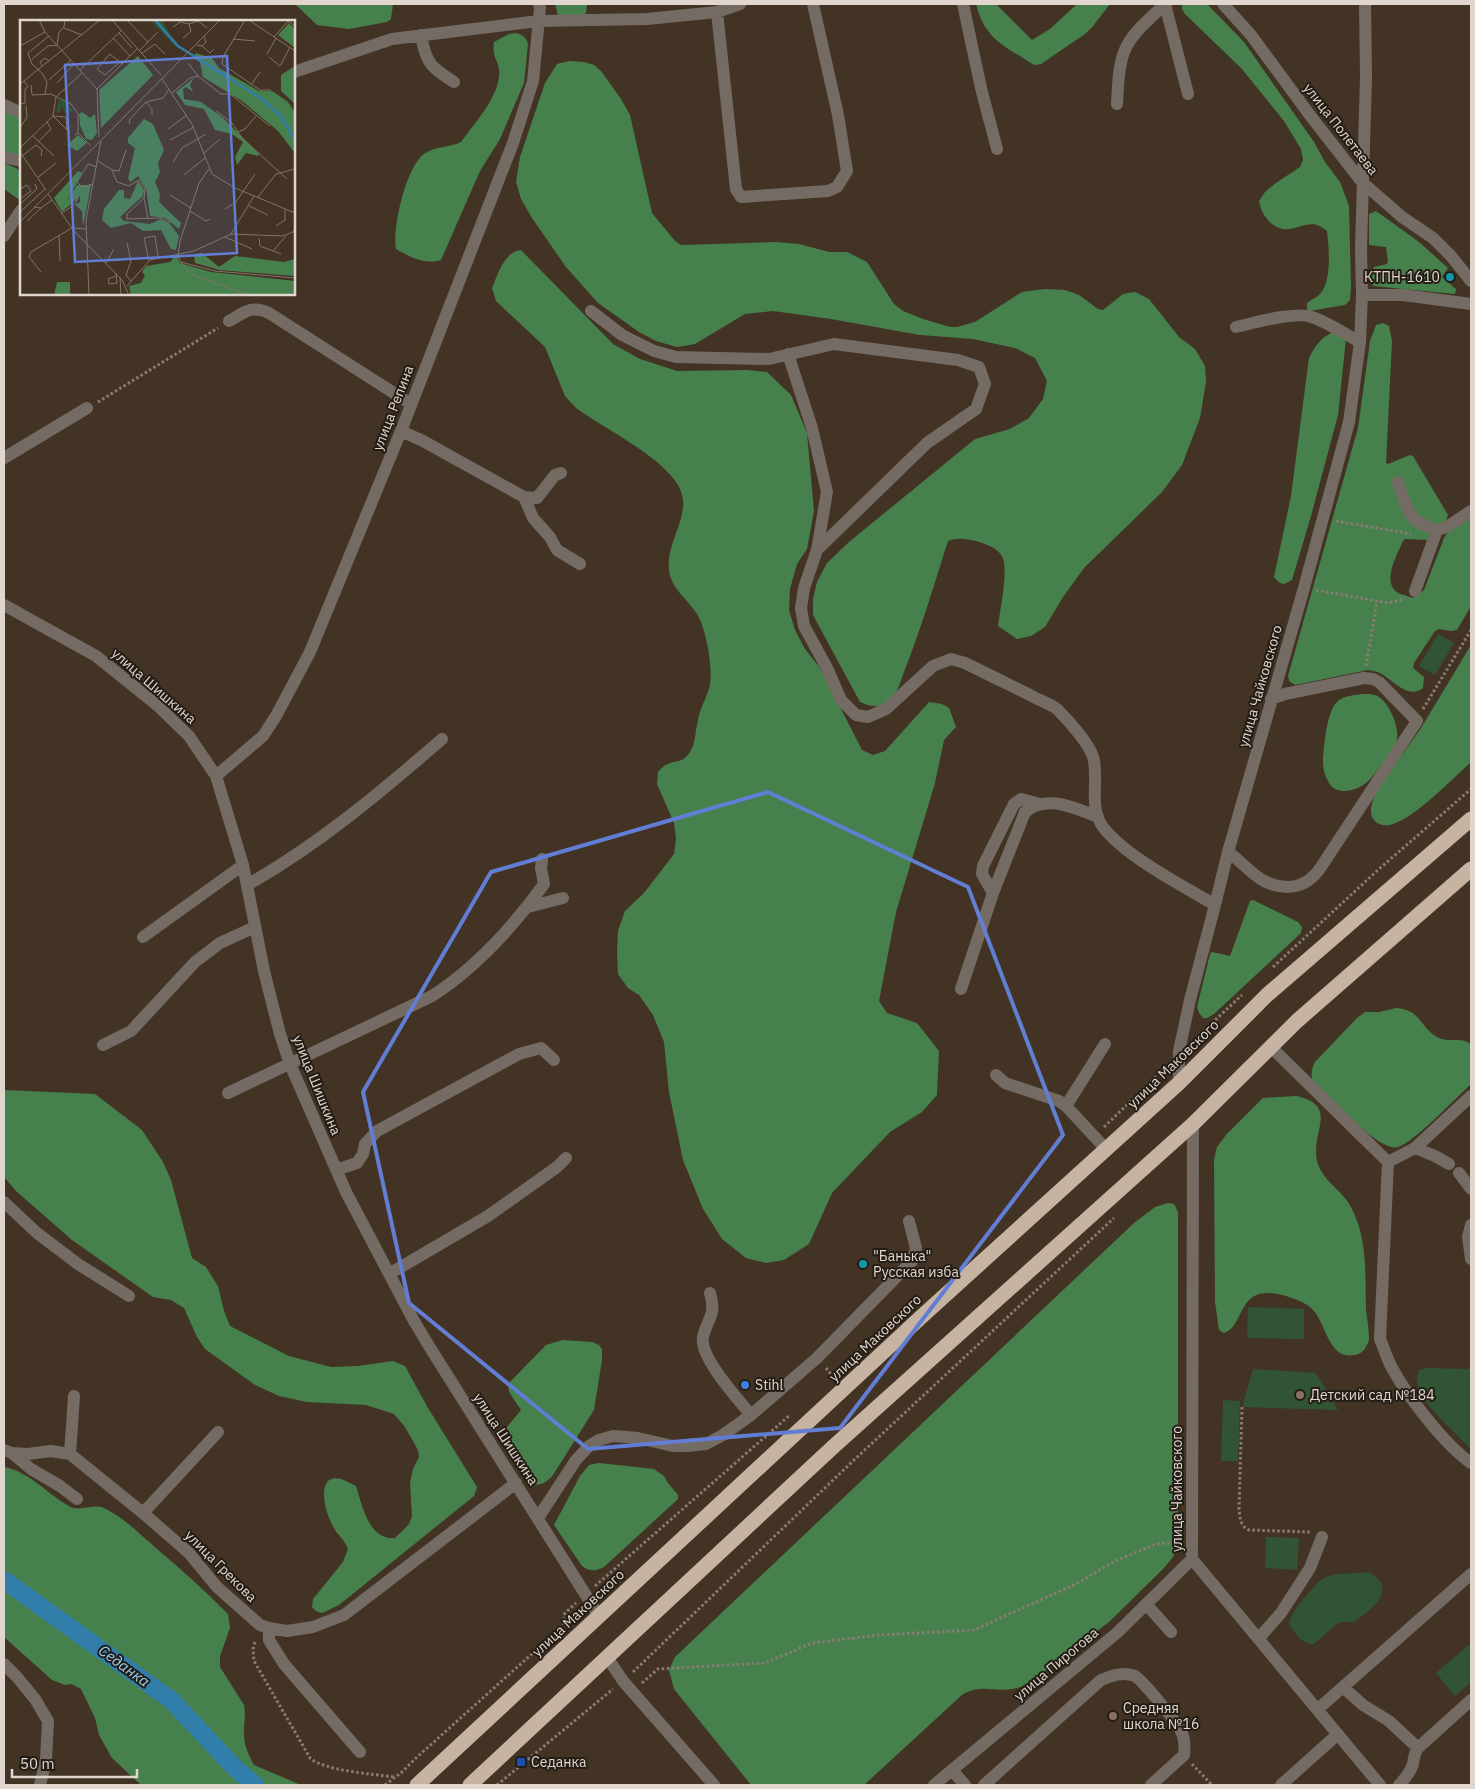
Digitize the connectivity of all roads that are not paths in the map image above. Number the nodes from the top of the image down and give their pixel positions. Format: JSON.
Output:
{"nodes":[{"id":1,"x":539,"y":4,"type":"edge"},
{"id":2,"x":740,"y":4,"type":"edge"},
{"id":3,"x":813,"y":4,"type":"edge"},
{"id":4,"x":963,"y":4,"type":"edge"},
{"id":5,"x":1165,"y":4,"type":"edge"},
{"id":6,"x":1223,"y":4,"type":"edge"},
{"id":7,"x":1365,"y":4,"type":"edge"},
{"id":8,"x":717,"y":12,"type":"junction"},
{"id":9,"x":538,"y":21,"type":"junction"},
{"id":10,"x":421,"y":35,"type":"junction"},
{"id":11,"x":295,"y":72,"type":"edge"},
{"id":12,"x":454,"y":82,"type":"dead end"},
{"id":13,"x":1188,"y":94,"type":"dead end"},
{"id":14,"x":1117,"y":104,"type":"dead end"},
{"id":15,"x":4,"y":105,"type":"edge"},
{"id":16,"x":20,"y":113,"type":"edge"},
{"id":17,"x":997,"y":149,"type":"dead end"},
{"id":18,"x":4,"y":157,"type":"edge"},
{"id":19,"x":20,"y":161,"type":"edge"},
{"id":20,"x":1362,"y":182,"type":"junction"},
{"id":21,"x":20,"y":212,"type":"edge"},
{"id":22,"x":4,"y":236,"type":"edge"},
{"id":23,"x":1471,"y":281,"type":"edge"},
{"id":24,"x":1362,"y":295,"type":"junction"},
{"id":25,"x":1471,"y":304,"type":"edge"},
{"id":26,"x":591,"y":311,"type":"dead end"},
{"id":27,"x":229,"y":321,"type":"road end"},
{"id":28,"x":1236,"y":327,"type":"dead end"},
{"id":29,"x":1360,"y":342,"type":"junction"},
{"id":30,"x":788,"y":354,"type":"junction"},
{"id":31,"x":411,"y":404,"type":"junction"},
{"id":32,"x":88,"y":408,"type":"road end"},
{"id":33,"x":401,"y":431,"type":"junction"},
{"id":34,"x":4,"y":458,"type":"edge"},
{"id":35,"x":561,"y":473,"type":"dead end"},
{"id":36,"x":1398,"y":482,"type":"dead end"},
{"id":37,"x":524,"y":497,"type":"junction"},
{"id":38,"x":1471,"y":511,"type":"edge"},
{"id":39,"x":1437,"y":530,"type":"junction"},
{"id":40,"x":817,"y":550,"type":"junction"},
{"id":41,"x":580,"y":564,"type":"dead end"},
{"id":42,"x":1415,"y":591,"type":"road end"},
{"id":43,"x":4,"y":605,"type":"edge"},
{"id":44,"x":1271,"y":699,"type":"junction"},
{"id":45,"x":442,"y":740,"type":"dead end"},
{"id":46,"x":216,"y":776,"type":"junction"},
{"id":47,"x":1040,"y":804,"type":"junction"},
{"id":48,"x":1098,"y":816,"type":"junction"},
{"id":49,"x":1471,"y":819,"type":"edge"},
{"id":50,"x":1228,"y":852,"type":"junction"},
{"id":51,"x":542,"y":859,"type":"dead end"},
{"id":52,"x":243,"y":865,"type":"junction"},
{"id":53,"x":1471,"y":869,"type":"edge"},
{"id":54,"x":247,"y":885,"type":"junction"},
{"id":55,"x":993,"y":893,"type":"junction"},
{"id":56,"x":563,"y":898,"type":"dead end"},
{"id":57,"x":1215,"y":905,"type":"junction"},
{"id":58,"x":528,"y":906,"type":"junction"},
{"id":59,"x":255,"y":927,"type":"junction"},
{"id":60,"x":143,"y":937,"type":"dead end"},
{"id":61,"x":961,"y":989,"type":"dead end"},
{"id":62,"x":1105,"y":1044,"type":"dead end"},
{"id":63,"x":103,"y":1045,"type":"dead end"},
{"id":64,"x":1271,"y":1047,"type":"junction"},
{"id":65,"x":554,"y":1060,"type":"dead end"},
{"id":66,"x":290,"y":1064,"type":"junction"},
{"id":67,"x":996,"y":1075,"type":"dead end"},
{"id":68,"x":1179,"y":1083,"type":"junction"},
{"id":69,"x":228,"y":1092,"type":"dead end"},
{"id":70,"x":1471,"y":1096,"type":"edge"},
{"id":71,"x":1066,"y":1106,"type":"junction"},
{"id":72,"x":1192,"y":1124,"type":"junction"},
{"id":73,"x":1415,"y":1148,"type":"junction"},
{"id":74,"x":1106,"y":1149,"type":"junction"},
{"id":75,"x":566,"y":1158,"type":"dead end"},
{"id":76,"x":1388,"y":1162,"type":"junction"},
{"id":77,"x":1449,"y":1164,"type":"dead end"},
{"id":78,"x":336,"y":1170,"type":"junction"},
{"id":79,"x":1459,"y":1173,"type":"dead end"},
{"id":80,"x":1471,"y":1189,"type":"edge"},
{"id":81,"x":4,"y":1202,"type":"edge"},
{"id":82,"x":909,"y":1221,"type":"dead end"},
{"id":83,"x":1471,"y":1225,"type":"edge"},
{"id":84,"x":1471,"y":1259,"type":"edge"},
{"id":85,"x":389,"y":1274,"type":"junction"},
{"id":86,"x":710,"y":1293,"type":"dead end"},
{"id":87,"x":129,"y":1296,"type":"dead end"},
{"id":88,"x":74,"y":1396,"type":"dead end"},
{"id":89,"x":751,"y":1415,"type":"junction"},
{"id":90,"x":218,"y":1432,"type":"dead end"},
{"id":91,"x":8,"y":1451,"type":"edge"},
{"id":92,"x":70,"y":1454,"type":"junction"},
{"id":93,"x":1471,"y":1463,"type":"edge"},
{"id":94,"x":516,"y":1483,"type":"junction"},
{"id":95,"x":77,"y":1499,"type":"dead end"},
{"id":96,"x":143,"y":1512,"type":"junction"},
{"id":97,"x":538,"y":1518,"type":"junction"},
{"id":98,"x":1322,"y":1537,"type":"road end"},
{"id":99,"x":1192,"y":1559,"type":"junction"},
{"id":100,"x":1471,"y":1574,"type":"edge"},
{"id":101,"x":1146,"y":1604,"type":"junction"},
{"id":102,"x":599,"y":1616,"type":"junction"},
{"id":103,"x":264,"y":1626,"type":"junction"},
{"id":104,"x":1171,"y":1632,"type":"dead end"},
{"id":105,"x":1259,"y":1638,"type":"junction"},
{"id":106,"x":607,"y":1657,"type":"junction"},
{"id":107,"x":4,"y":1664,"type":"edge"},
{"id":108,"x":1344,"y":1688,"type":"junction"},
{"id":109,"x":1471,"y":1700,"type":"edge"},
{"id":110,"x":1318,"y":1710,"type":"junction"},
{"id":111,"x":1338,"y":1734,"type":"junction"},
{"id":112,"x":1418,"y":1748,"type":"junction"},
{"id":113,"x":360,"y":1752,"type":"dead end"},
{"id":114,"x":952,"y":1770,"type":"junction"},
{"id":115,"x":40,"y":1785,"type":"edge"},
{"id":116,"x":417,"y":1785,"type":"edge"},
{"id":117,"x":470,"y":1785,"type":"edge"},
{"id":118,"x":714,"y":1785,"type":"edge"},
{"id":119,"x":934,"y":1785,"type":"edge"},
{"id":120,"x":965,"y":1785,"type":"edge"},
{"id":121,"x":984,"y":1785,"type":"edge"},
{"id":122,"x":1151,"y":1785,"type":"edge"},
{"id":123,"x":1280,"y":1785,"type":"edge"},
{"id":124,"x":1380,"y":1785,"type":"edge"},
{"id":125,"x":1399,"y":1785,"type":"edge"}],
"edges":[{"from":1,"to":9,"type":"street","name":"улица Репина"},
{"from":2,"to":8,"type":"street"},
{"from":3,"to":8,"type":"street"},
{"from":4,"to":17,"type":"street"},
{"from":5,"to":13,"type":"street"},
{"from":5,"to":14,"type":"street"},
{"from":6,"to":20,"type":"street","name":"улица Полетаева"},
{"from":7,"to":20,"type":"street","name":"улица Чайковского"},
{"from":8,"to":9,"type":"street"},
{"from":9,"to":10,"type":"street"},
{"from":9,"to":31,"type":"street","name":"улица Репина"},
{"from":10,"to":11,"type":"street"},
{"from":10,"to":12,"type":"street"},
{"from":15,"to":16,"type":"street"},
{"from":18,"to":19,"type":"street"},
{"from":20,"to":23,"type":"street","name":"улица Полетаева"},
{"from":20,"to":24,"type":"street","name":"улица Чайковского"},
{"from":21,"to":22,"type":"street"},
{"from":24,"to":25,"type":"street"},
{"from":24,"to":29,"type":"street","name":"улица Чайковского"},
{"from":26,"to":30,"type":"street"},
{"from":27,"to":31,"type":"street"},
{"from":28,"to":29,"type":"street"},
{"from":29,"to":44,"type":"street","name":"улица Чайковского"},
{"from":30,"to":40,"type":"street"},
{"from":30,"to":40,"type":"street"},
{"from":31,"to":33,"type":"street","name":"улица Репина"},
{"from":32,"to":34,"type":"street"},
{"from":33,"to":37,"type":"street"},
{"from":33,"to":46,"type":"street","name":"улица Репина"},
{"from":35,"to":37,"type":"street"},
{"from":36,"to":39,"type":"street"},
{"from":37,"to":41,"type":"street"},
{"from":38,"to":39,"type":"street"},
{"from":39,"to":42,"type":"street"},
{"from":40,"to":48,"type":"street"},
{"from":43,"to":46,"type":"street","name":"улица Шишкина"},
{"from":44,"to":50,"type":"street","name":"улица Чайковского"},
{"from":44,"to":50,"type":"street"},
{"from":45,"to":54,"type":"street"},
{"from":46,"to":52,"type":"street","name":"улица Шишкина"},
{"from":47,"to":48,"type":"street"},
{"from":47,"to":55,"type":"street"},
{"from":47,"to":55,"type":"street"},
{"from":48,"to":57,"type":"street"},
{"from":49,"to":68,"type":"highway","name":"улица Маковского"},
{"from":50,"to":57,"type":"street","name":"улица Чайковского"},
{"from":51,"to":58,"type":"street"},
{"from":52,"to":54,"type":"street","name":"улица Шишкина"},
{"from":52,"to":60,"type":"street"},
{"from":53,"to":64,"type":"highway"},
{"from":54,"to":59,"type":"street","name":"улица Шишкина"},
{"from":55,"to":61,"type":"street"},
{"from":56,"to":58,"type":"street"},
{"from":57,"to":68,"type":"street","name":"улица Чайковского"},
{"from":58,"to":66,"type":"street"},
{"from":59,"to":63,"type":"street"},
{"from":59,"to":66,"type":"street","name":"улица Шишкина"},
{"from":62,"to":71,"type":"street"},
{"from":64,"to":72,"type":"highway"},
{"from":64,"to":76,"type":"street"},
{"from":65,"to":78,"type":"street"},
{"from":66,"to":69,"type":"street"},
{"from":66,"to":78,"type":"street","name":"улица Шишкина"},
{"from":67,"to":71,"type":"street"},
{"from":68,"to":74,"type":"highway","name":"улица Маковского"},
{"from":70,"to":73,"type":"street"},
{"from":71,"to":74,"type":"street"},
{"from":72,"to":99,"type":"street","name":"улица Чайковского"},
{"from":72,"to":106,"type":"highway"},
{"from":73,"to":76,"type":"street"},
{"from":73,"to":77,"type":"street"},
{"from":74,"to":102,"type":"highway","name":"улица Маковского"},
{"from":75,"to":85,"type":"street"},
{"from":76,"to":93,"type":"street"},
{"from":78,"to":85,"type":"street","name":"улица Шишкина"},
{"from":79,"to":80,"type":"street"},
{"from":81,"to":87,"type":"street"},
{"from":82,"to":89,"type":"street"},
{"from":83,"to":84,"type":"street"},
{"from":85,"to":94,"type":"street","name":"улица Шишкина"},
{"from":86,"to":89,"type":"street"},
{"from":88,"to":92,"type":"street"},
{"from":89,"to":97,"type":"street"},
{"from":90,"to":96,"type":"street"},
{"from":91,"to":92,"type":"street"},
{"from":91,"to":95,"type":"street"},
{"from":92,"to":96,"type":"street","name":"улица Грекова"},
{"from":94,"to":97,"type":"street","name":"улица Шишкина"},
{"from":94,"to":103,"type":"street"},
{"from":96,"to":103,"type":"street","name":"улица Грекова"},
{"from":97,"to":102,"type":"street","name":"улица Шишкина"},
{"from":98,"to":105,"type":"street"},
{"from":99,"to":101,"type":"street","name":"улица Пирогова"},
{"from":99,"to":105,"type":"street","name":"улица Чайковского"},
{"from":100,"to":108,"type":"street"},
{"from":101,"to":104,"type":"street"},
{"from":101,"to":114,"type":"street","name":"улица Пирогова"},
{"from":102,"to":116,"type":"highway","name":"улица Маковского"},
{"from":103,"to":113,"type":"street"},
{"from":105,"to":110,"type":"street","name":"улица Чайковского"},
{"from":106,"to":117,"type":"highway"},
{"from":106,"to":118,"type":"street"},
{"from":107,"to":115,"type":"street"},
{"from":108,"to":110,"type":"street"},
{"from":108,"to":112,"type":"street"},
{"from":109,"to":112,"type":"street"},
{"from":110,"to":111,"type":"street","name":"улица Чайковского"},
{"from":111,"to":123,"type":"street"},
{"from":111,"to":124,"type":"street","name":"улица Чайковского"},
{"from":112,"to":125,"type":"street"},
{"from":114,"to":119,"type":"street","name":"улица Пирогова"},
{"from":114,"to":120,"type":"street"},
{"from":121,"to":122,"type":"street"}]}
